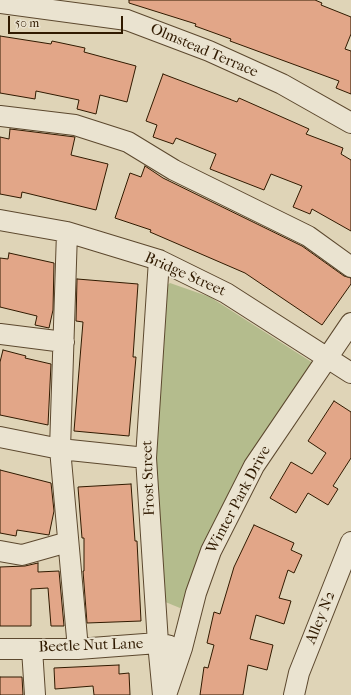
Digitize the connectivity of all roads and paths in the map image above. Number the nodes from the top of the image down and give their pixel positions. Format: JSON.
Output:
{"nodes":[{"id":1,"x":0,"y":3,"type":"edge"},
{"id":2,"x":0,"y":116,"type":"edge"},
{"id":3,"x":351,"y":123,"type":"edge"},
{"id":4,"x":0,"y":220,"type":"edge"},
{"id":5,"x":67,"y":232,"type":"junction"},
{"id":6,"x":158,"y":260,"type":"junction"},
{"id":7,"x":351,"y":267,"type":"edge"},
{"id":8,"x":351,"y":323,"type":"edge"},
{"id":9,"x":0,"y":334,"type":"edge"},
{"id":10,"x":64,"y":342,"type":"junction"},
{"id":11,"x":327,"y":356,"type":"junction"},
{"id":12,"x":351,"y":373,"type":"edge"},
{"id":13,"x":0,"y":437,"type":"edge"},
{"id":14,"x":60,"y":449,"type":"junction"},
{"id":15,"x":146,"y":458,"type":"junction"},
{"id":16,"x":68,"y":542,"type":"junction"},
{"id":17,"x":350,"y":550,"type":"edge"},
{"id":18,"x":0,"y":551,"type":"edge"},
{"id":19,"x":158,"y":643,"type":"junction"},
{"id":20,"x":182,"y":648,"type":"junction"},
{"id":21,"x":0,"y":649,"type":"edge"},
{"id":22,"x":32,"y":649,"type":"junction"},
{"id":23,"x":78,"y":649,"type":"junction"},
{"id":24,"x":35,"y":695,"type":"edge"},
{"id":25,"x":163,"y":695,"type":"edge"},
{"id":26,"x":166,"y":695,"type":"edge"},
{"id":27,"x":294,"y":695,"type":"edge"}],
"edges":[{"from":1,"to":3,"type":"street","name":"Olmstead Terrace"},
{"from":2,"to":7,"type":"street"},
{"from":4,"to":5,"type":"street","name":"Bridge Street"},
{"from":5,"to":6,"type":"street","name":"Bridge Street"},
{"from":5,"to":10,"type":"street"},
{"from":6,"to":11,"type":"street","name":"Bridge Street"},
{"from":6,"to":15,"type":"street","name":"Frost Street"},
{"from":8,"to":11,"type":"street","name":"Winter Park Drive"},
{"from":9,"to":10,"type":"street"},
{"from":10,"to":14,"type":"street"},
{"from":11,"to":12,"type":"street","name":"Bridge Street"},
{"from":11,"to":20,"type":"street","name":"Winter Park Drive"},
{"from":13,"to":14,"type":"street"},
{"from":14,"to":15,"type":"street"},
{"from":14,"to":16,"type":"street"},
{"from":15,"to":19,"type":"street","name":"Frost Street"},
{"from":16,"to":18,"type":"street"},
{"from":16,"to":23,"type":"street"},
{"from":17,"to":27,"type":"street","name":"Alley N2"},
{"from":19,"to":20,"type":"street","name":"Beetle Nut Lane"},
{"from":19,"to":23,"type":"street","name":"Beetle Nut Lane"},
{"from":19,"to":25,"type":"street","name":"Frost Street"},
{"from":20,"to":26,"type":"street","name":"Winter Park Drive"},
{"from":21,"to":22,"type":"street","name":"Beetle Nut Lane"},
{"from":22,"to":23,"type":"street","name":"Beetle Nut Lane"},
{"from":22,"to":24,"type":"street"}]}
